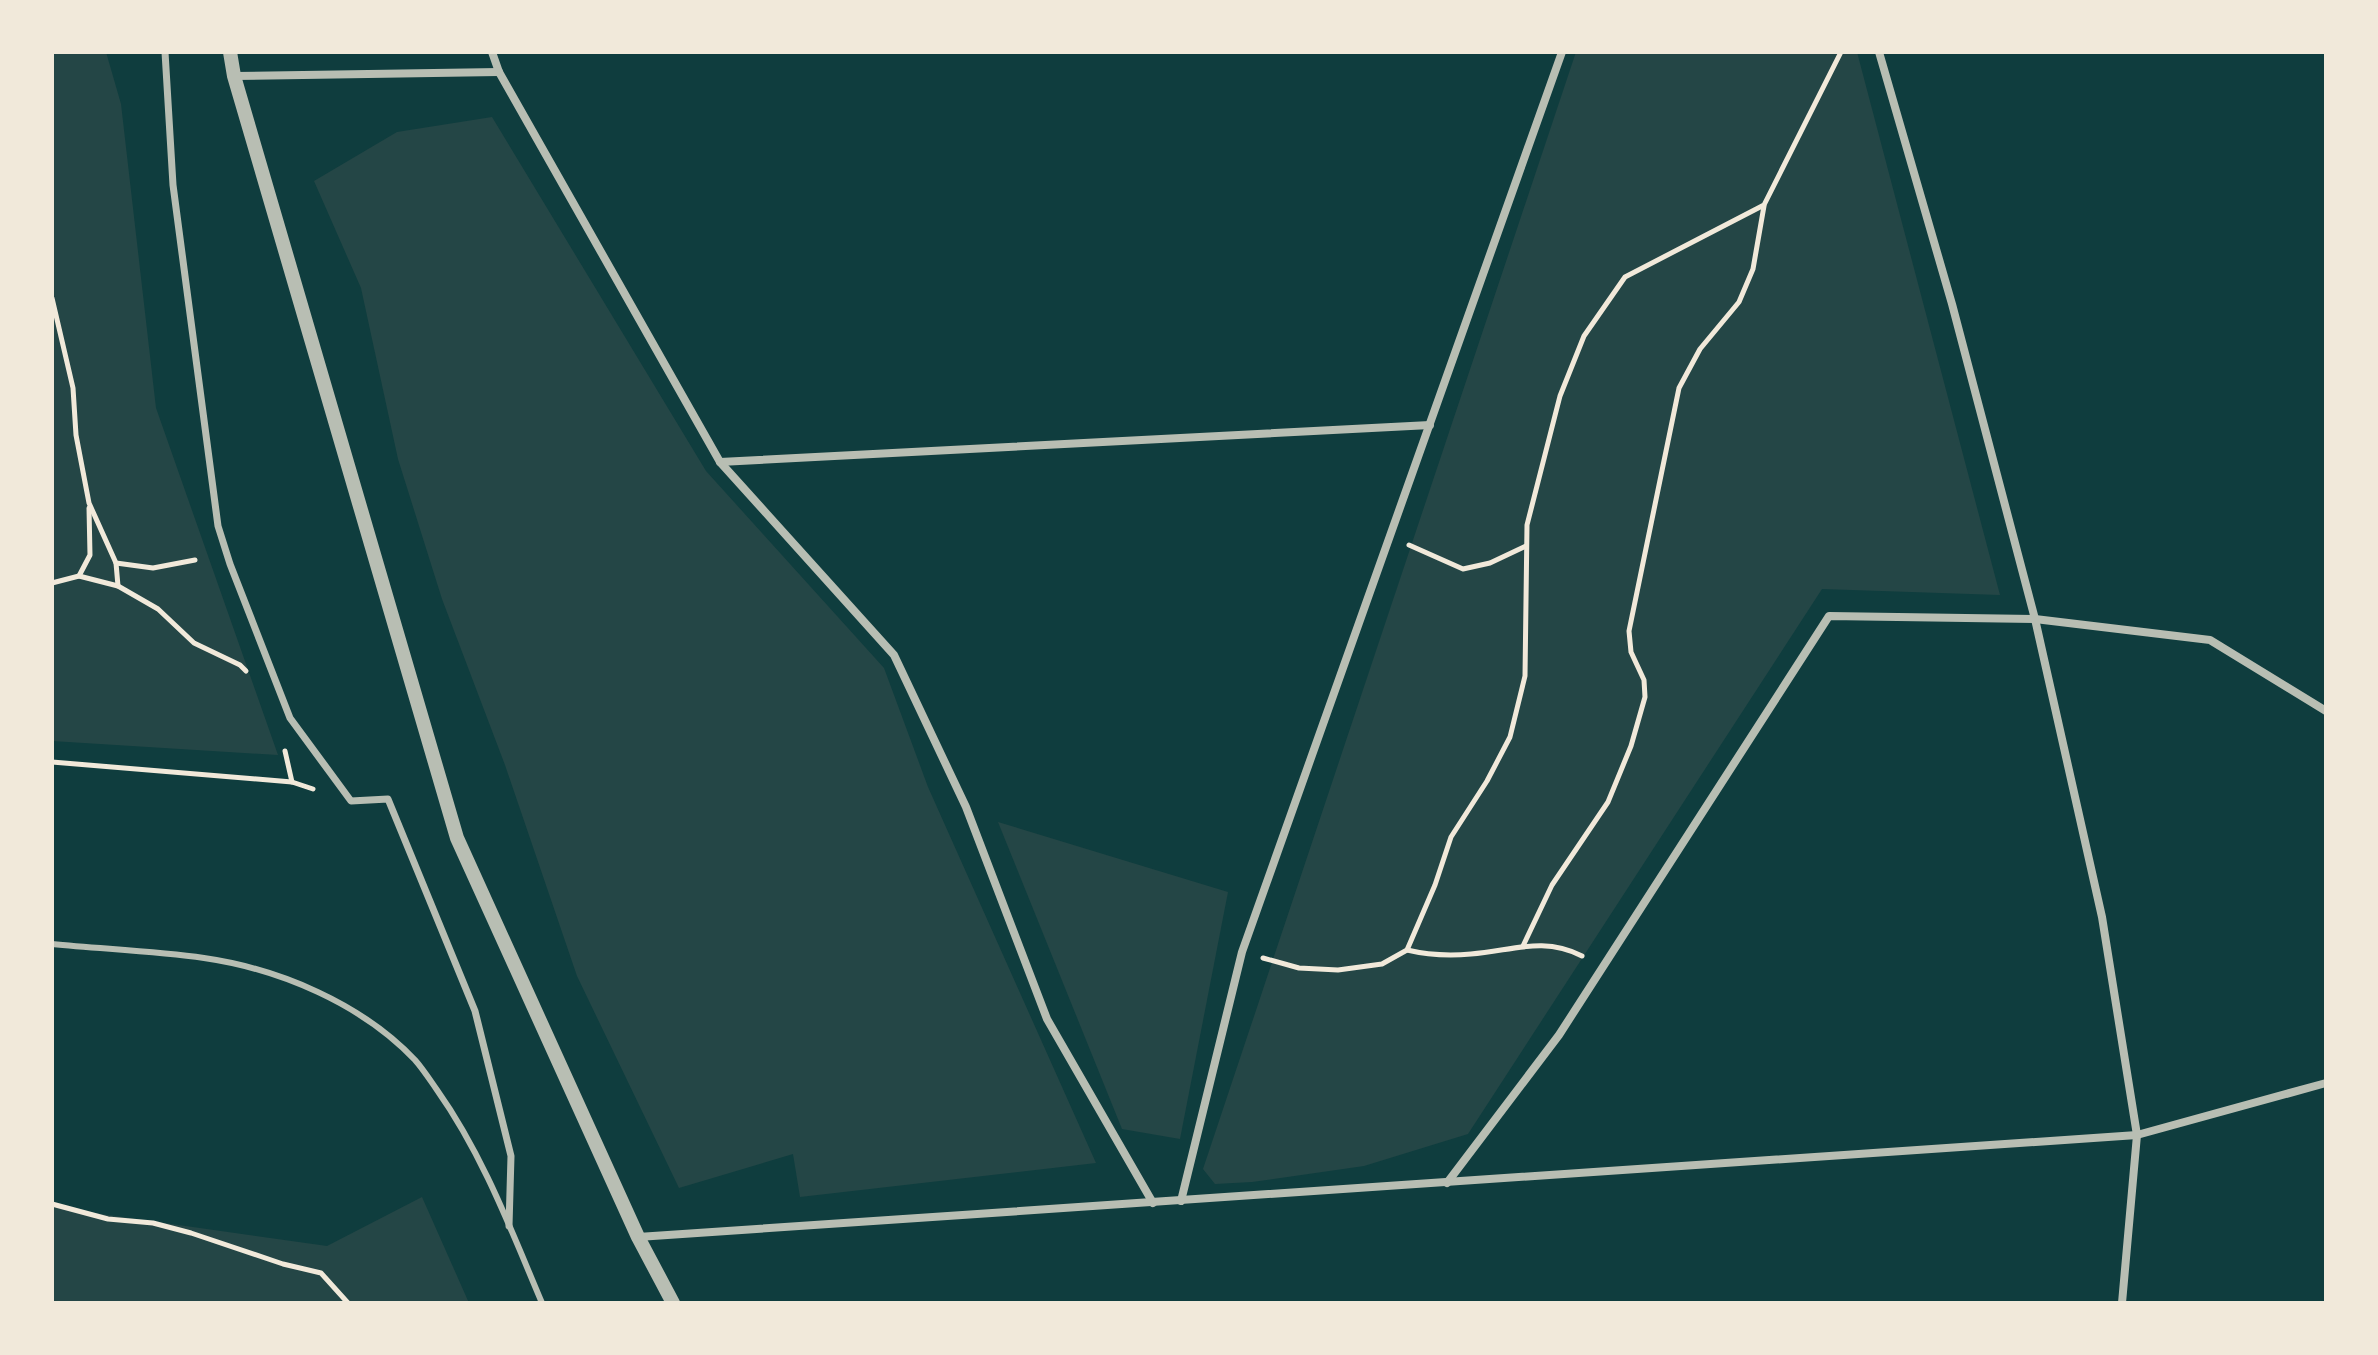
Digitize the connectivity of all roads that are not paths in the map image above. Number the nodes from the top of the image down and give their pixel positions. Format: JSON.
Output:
{"nodes":[{"id":1,"x":165,"y":52,"type":"edge"},
{"id":2,"x":230,"y":52,"type":"edge"},
{"id":3,"x":492,"y":52,"type":"edge"},
{"id":4,"x":1562,"y":52,"type":"edge"},
{"id":5,"x":1879,"y":52,"type":"edge"},
{"id":6,"x":499,"y":72,"type":"junction"},
{"id":7,"x":234,"y":76,"type":"junction"},
{"id":8,"x":1430,"y":425,"type":"junction"},
{"id":9,"x":720,"y":462,"type":"junction"},
{"id":10,"x":2035,"y":619,"type":"junction"},
{"id":11,"x":2326,"y":711,"type":"edge"},
{"id":12,"x":52,"y":944,"type":"edge"},
{"id":13,"x":2326,"y":1083,"type":"edge"},
{"id":14,"x":2137,"y":1135,"type":"junction"},
{"id":15,"x":1447,"y":1183,"type":"junction"},
{"id":16,"x":1181,"y":1201,"type":"junction"},
{"id":17,"x":1153,"y":1203,"type":"junction"},
{"id":18,"x":509,"y":1226,"type":"junction"},
{"id":19,"x":638,"y":1237,"type":"junction"},
{"id":20,"x":542,"y":1303,"type":"edge"},
{"id":21,"x":673,"y":1303,"type":"edge"},
{"id":22,"x":2122,"y":1303,"type":"edge"}],
"edges":[{"from":1,"to":18,"type":"street"},
{"from":2,"to":7,"type":"street"},
{"from":3,"to":6,"type":"street"},
{"from":4,"to":8,"type":"street"},
{"from":5,"to":10,"type":"street"},
{"from":6,"to":7,"type":"street"},
{"from":6,"to":9,"type":"street"},
{"from":7,"to":19,"type":"street"},
{"from":8,"to":9,"type":"street"},
{"from":8,"to":16,"type":"street"},
{"from":9,"to":17,"type":"street"},
{"from":10,"to":11,"type":"street"},
{"from":10,"to":14,"type":"street"},
{"from":10,"to":15,"type":"street"},
{"from":12,"to":18,"type":"lane"},
{"from":13,"to":14,"type":"street"},
{"from":14,"to":15,"type":"street"},
{"from":14,"to":22,"type":"street"},
{"from":15,"to":16,"type":"street"},
{"from":16,"to":17,"type":"street"},
{"from":17,"to":19,"type":"street"},
{"from":18,"to":20,"type":"lane"},
{"from":19,"to":21,"type":"street"}]}
